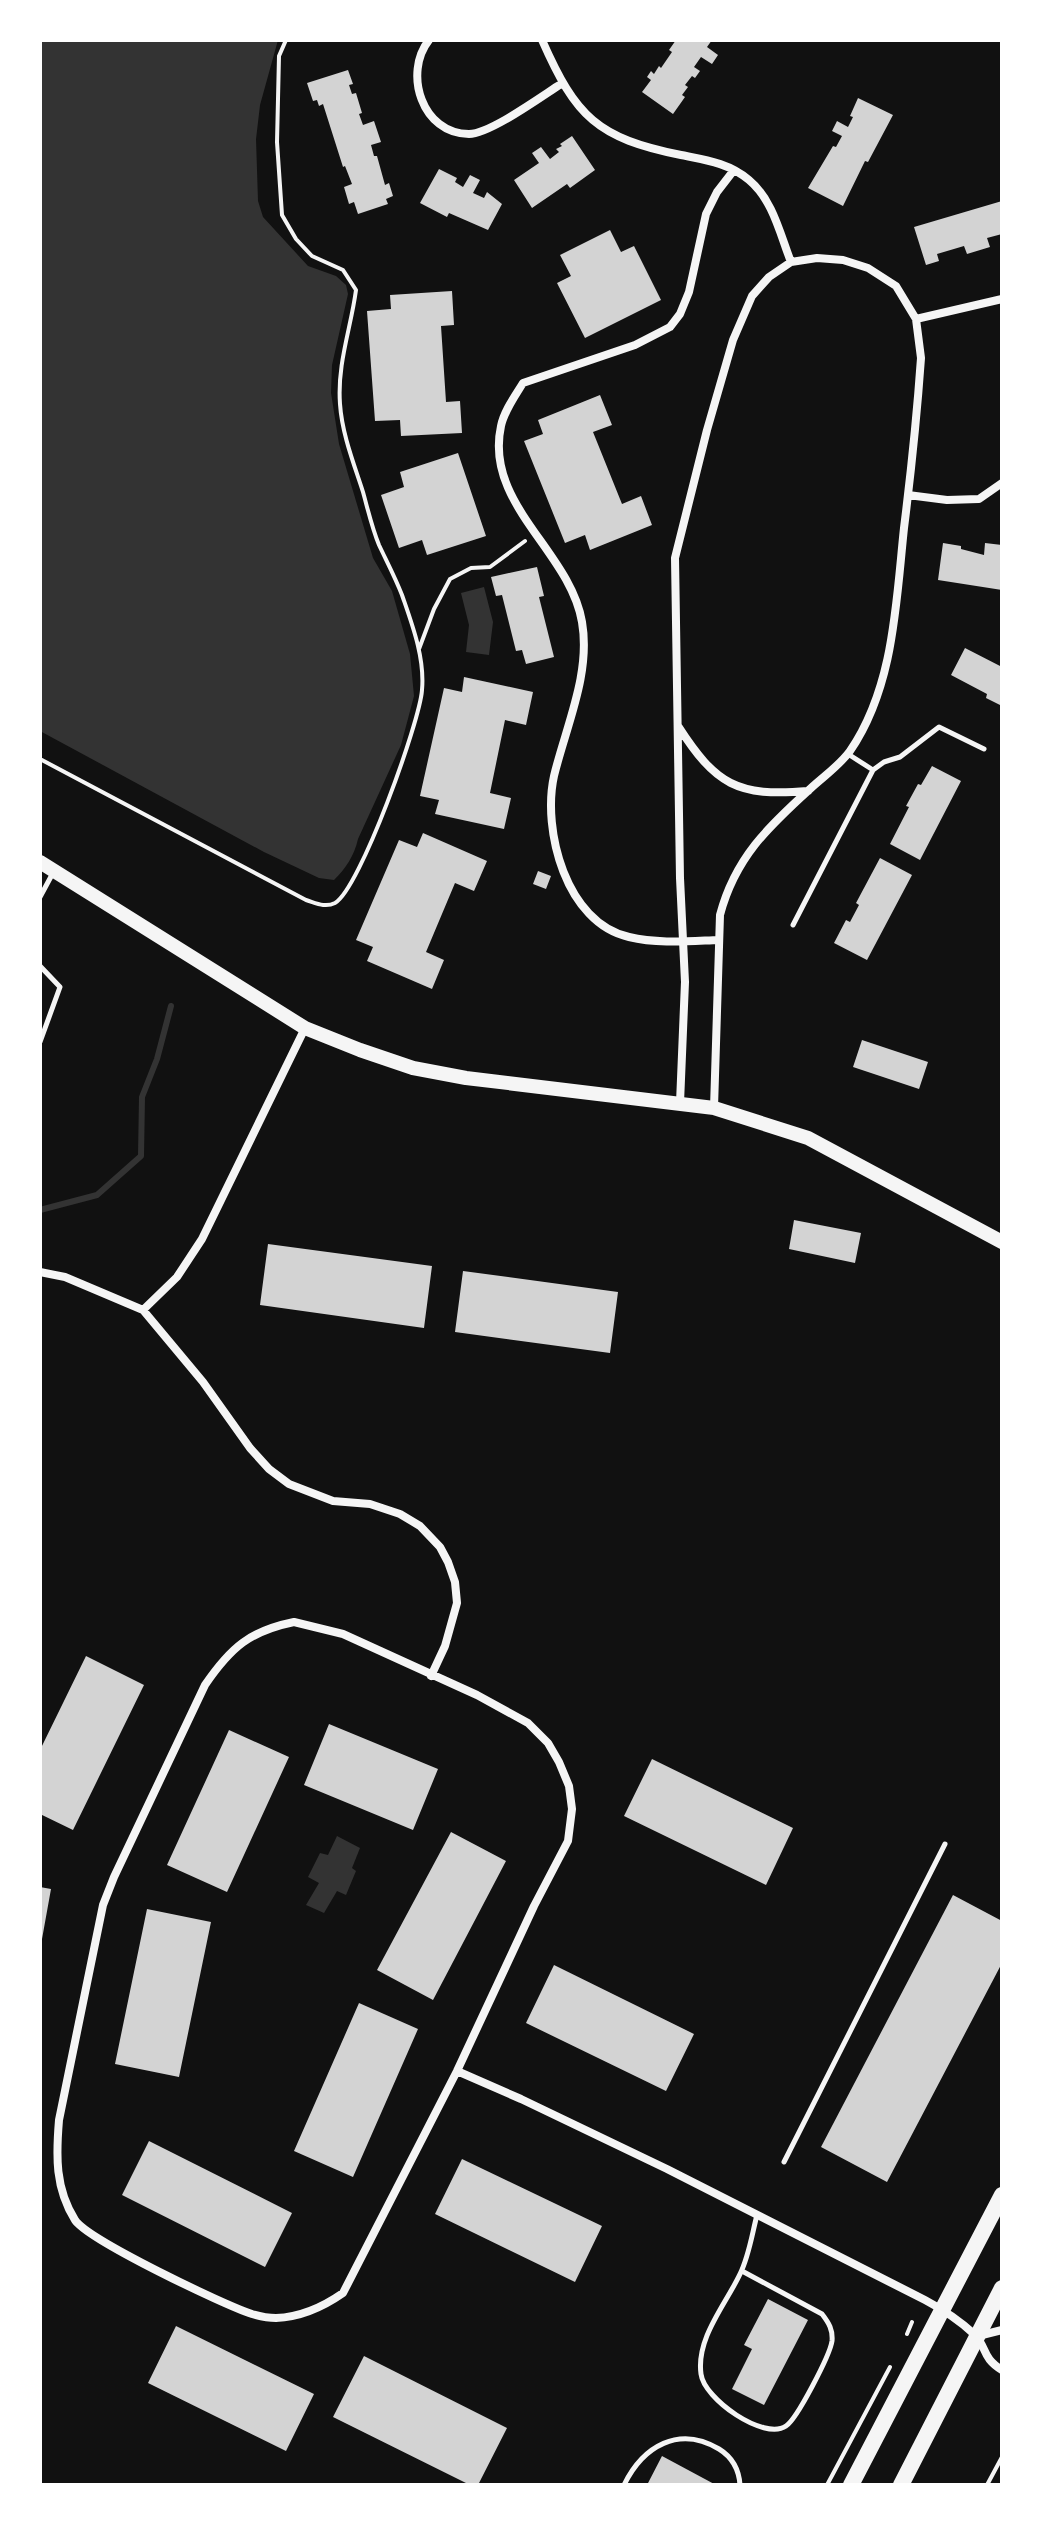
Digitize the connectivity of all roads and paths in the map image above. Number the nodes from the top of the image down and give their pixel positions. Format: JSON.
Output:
{"nodes":[{"id":1,"x":286,"y":40,"type":"edge"},
{"id":2,"x":429,"y":40,"type":"edge"},
{"id":3,"x":542,"y":40,"type":"edge"},
{"id":4,"x":561,"y":84,"type":"junction"},
{"id":5,"x":734,"y":170,"type":"junction"},
{"id":6,"x":791,"y":262,"type":"junction"},
{"id":7,"x":1002,"y":299,"type":"edge"},
{"id":8,"x":916,"y":319,"type":"junction"},
{"id":9,"x":1002,"y":483,"type":"edge"},
{"id":10,"x":908,"y":495,"type":"junction"},
{"id":11,"x":536,"y":532,"type":"junction"},
{"id":12,"x":418,"y":652,"type":"junction"},
{"id":13,"x":677,"y":725,"type":"junction"},
{"id":14,"x":984,"y":749,"type":"dead end"},
{"id":15,"x":848,"y":754,"type":"junction"},
{"id":16,"x":40,"y":759,"type":"edge"},
{"id":17,"x":873,"y":770,"type":"junction"},
{"id":18,"x":808,"y":791,"type":"junction"},
{"id":19,"x":40,"y":862,"type":"edge"},
{"id":20,"x":54,"y":870,"type":"junction"},
{"id":21,"x":40,"y":897,"type":"edge"},
{"id":22,"x":793,"y":925,"type":"dead end"},
{"id":23,"x":719,"y":940,"type":"junction"},
{"id":24,"x":682,"y":941,"type":"junction"},
{"id":25,"x":40,"y":966,"type":"edge"},
{"id":26,"x":305,"y":1028,"type":"junction"},
{"id":27,"x":40,"y":1042,"type":"edge"},
{"id":28,"x":680,"y":1103,"type":"junction"},
{"id":29,"x":714,"y":1108,"type":"junction"},
{"id":30,"x":1002,"y":1242,"type":"edge"},
{"id":31,"x":40,"y":1272,"type":"edge"},
{"id":32,"x":143,"y":1310,"type":"junction"},
{"id":33,"x":431,"y":1676,"type":"junction"},
{"id":34,"x":945,"y":1844,"type":"dead end"},
{"id":35,"x":457,"y":2071,"type":"junction"},
{"id":36,"x":784,"y":2162,"type":"dead end"},
{"id":37,"x":1002,"y":2195,"type":"edge"},
{"id":38,"x":757,"y":2215,"type":"junction"},
{"id":39,"x":742,"y":2271,"type":"junction"},
{"id":40,"x":1002,"y":2288,"type":"edge"},
{"id":41,"x":942,"y":2309,"type":"junction"},
{"id":42,"x":912,"y":2322,"type":"dead end"},
{"id":43,"x":1002,"y":2330,"type":"edge"},
{"id":44,"x":977,"y":2337,"type":"junction"},
{"id":45,"x":906,"y":2338,"type":"dead end"},
{"id":46,"x":892,"y":2362,"type":"dead end"},
{"id":47,"x":1002,"y":2370,"type":"edge"},
{"id":48,"x":1002,"y":2457,"type":"edge"},
{"id":49,"x":624,"y":2485,"type":"edge"},
{"id":50,"x":740,"y":2485,"type":"edge"},
{"id":51,"x":827,"y":2485,"type":"edge"},
{"id":52,"x":851,"y":2485,"type":"edge"},
{"id":53,"x":901,"y":2485,"type":"edge"},
{"id":54,"x":987,"y":2485,"type":"edge"}],
"edges":[{"from":1,"to":12,"type":"path"},
{"from":2,"to":4,"type":"street"},
{"from":3,"to":4,"type":"street"},
{"from":4,"to":5,"type":"street"},
{"from":5,"to":6,"type":"street"},
{"from":5,"to":11,"type":"street"},
{"from":6,"to":8,"type":"street"},
{"from":6,"to":13,"type":"street"},
{"from":7,"to":8,"type":"street"},
{"from":8,"to":10,"type":"street"},
{"from":9,"to":10,"type":"street"},
{"from":10,"to":15,"type":"street"},
{"from":11,"to":12,"type":"path"},
{"from":11,"to":24,"type":"street"},
{"from":12,"to":16,"type":"path"},
{"from":13,"to":18,"type":"street"},
{"from":13,"to":24,"type":"street"},
{"from":14,"to":17,"type":"lane"},
{"from":15,"to":17,"type":"lane"},
{"from":15,"to":18,"type":"street"},
{"from":17,"to":22,"type":"lane"},
{"from":18,"to":23,"type":"street"},
{"from":19,"to":20,"type":"main road"},
{"from":20,"to":21,"type":"lane"},
{"from":20,"to":26,"type":"main road"},
{"from":23,"to":24,"type":"street"},
{"from":23,"to":29,"type":"street"},
{"from":24,"to":28,"type":"street"},
{"from":25,"to":27,"type":"lane"},
{"from":26,"to":28,"type":"main road"},
{"from":26,"to":32,"type":"street"},
{"from":28,"to":29,"type":"main road"},
{"from":29,"to":30,"type":"main road"},
{"from":31,"to":32,"type":"street"},
{"from":32,"to":33,"type":"street"},
{"from":33,"to":35,"type":"street"},
{"from":33,"to":35,"type":"street"},
{"from":34,"to":36,"type":"lane"},
{"from":35,"to":38,"type":"street"},
{"from":37,"to":41,"type":"main road"},
{"from":38,"to":39,"type":"lane"},
{"from":38,"to":41,"type":"street"},
{"from":39,"to":39,"type":"lane"},
{"from":40,"to":44,"type":"main road"},
{"from":41,"to":44,"type":"street"},
{"from":41,"to":52,"type":"main road"},
{"from":42,"to":45,"type":"path"},
{"from":43,"to":44,"type":"street"},
{"from":44,"to":47,"type":"street"},
{"from":44,"to":53,"type":"main road"},
{"from":46,"to":51,"type":"path"},
{"from":48,"to":54,"type":"path"},
{"from":49,"to":50,"type":"lane"}]}
